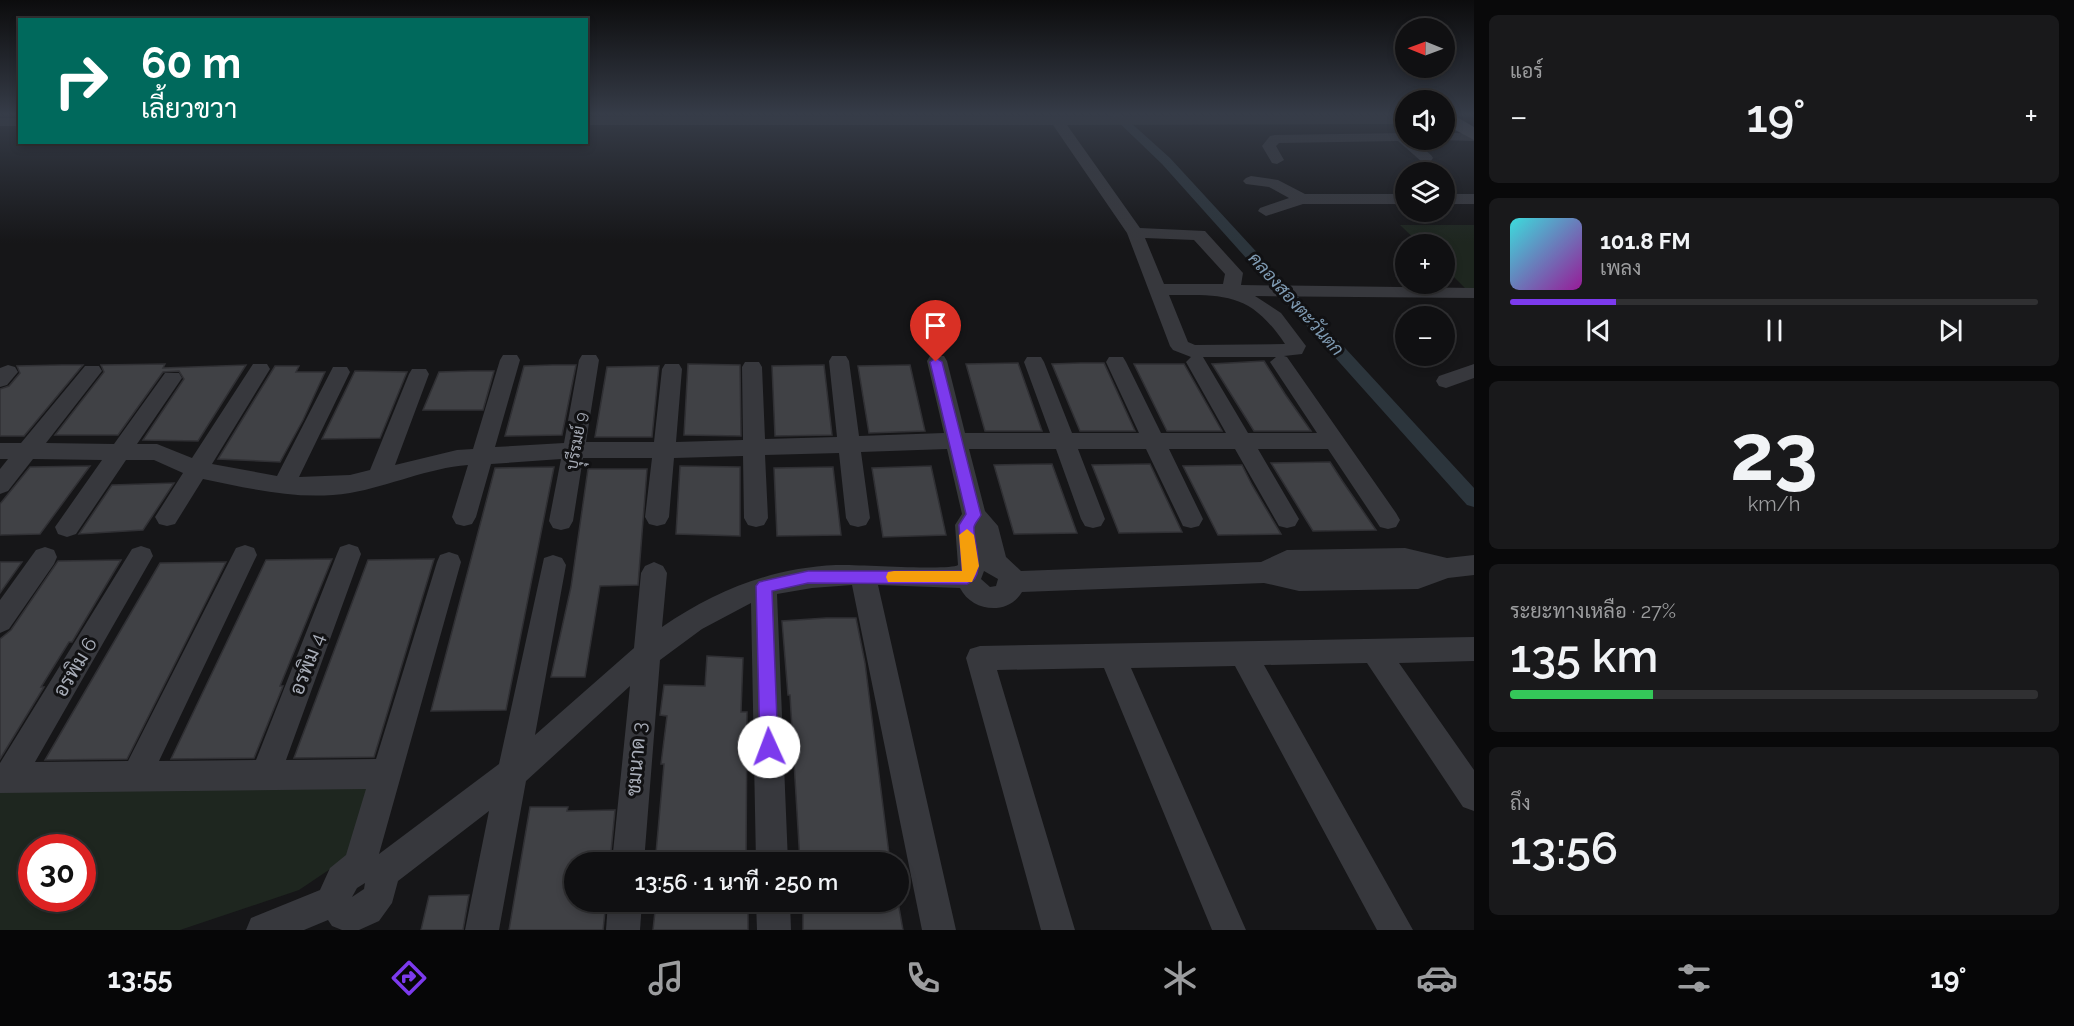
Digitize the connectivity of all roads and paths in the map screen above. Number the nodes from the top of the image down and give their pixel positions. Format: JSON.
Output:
{"nodes":[{"id":1,"x":1083,"y":156,"type":"edge"},
{"id":2,"x":1275,"y":156,"type":"edge"},
{"id":3,"x":1277,"y":160,"type":"dead end"},
{"id":4,"x":1251,"y":181,"type":"dead end"},
{"id":5,"x":1302,"y":199,"type":"junction"},
{"id":6,"x":1395,"y":199,"type":"edge"},
{"id":7,"x":1455,"y":199,"type":"edge"},
{"id":8,"x":1474,"y":200,"type":"edge"},
{"id":9,"x":1266,"y":211,"type":"dead end"},
{"id":10,"x":1135,"y":233,"type":"junction"},
{"id":11,"x":1159,"y":289,"type":"junction"},
{"id":12,"x":1234,"y":290,"type":"junction"},
{"id":13,"x":1474,"y":293,"type":"edge"},
{"id":14,"x":510,"y":360,"type":"dead end"},
{"id":15,"x":589,"y":360,"type":"dead end"},
{"id":16,"x":839,"y":361,"type":"dead end"},
{"id":17,"x":936,"y":362,"type":"dead end"},
{"id":18,"x":1034,"y":362,"type":"dead end"},
{"id":19,"x":1116,"y":362,"type":"dead end"},
{"id":20,"x":1196,"y":362,"type":"dead end"},
{"id":21,"x":1280,"y":362,"type":"dead end"},
{"id":22,"x":752,"y":367,"type":"dead end"},
{"id":23,"x":260,"y":369,"type":"dead end"},
{"id":24,"x":672,"y":369,"type":"dead end"},
{"id":25,"x":92,"y":370,"type":"dead end"},
{"id":26,"x":1474,"y":371,"type":"edge"},
{"id":27,"x":339,"y":372,"type":"dead end"},
{"id":28,"x":419,"y":374,"type":"dead end"},
{"id":29,"x":172,"y":378,"type":"dead end"},
{"id":30,"x":1446,"y":381,"type":"dead end"},
{"id":31,"x":957,"y":441,"type":"junction"},
{"id":32,"x":1064,"y":441,"type":"junction"},
{"id":33,"x":1154,"y":441,"type":"junction"},
{"id":34,"x":1242,"y":441,"type":"junction"},
{"id":35,"x":1335,"y":441,"type":"junction"},
{"id":36,"x":849,"y":444,"type":"junction"},
{"id":37,"x":755,"y":448,"type":"junction"},
{"id":38,"x":28,"y":450,"type":"junction"},
{"id":39,"x":575,"y":450,"type":"junction"},
{"id":40,"x":665,"y":450,"type":"junction"},
{"id":41,"x":0,"y":451,"type":"edge"},
{"id":42,"x":121,"y":452,"type":"junction"},
{"id":43,"x":480,"y":455,"type":"junction"},
{"id":44,"x":196,"y":469,"type":"junction"},
{"id":45,"x":379,"y":477,"type":"junction"},
{"id":46,"x":0,"y":485,"type":"edge"},
{"id":47,"x":283,"y":486,"type":"junction"},
{"id":48,"x":168,"y":516,"type":"dead end"},
{"id":49,"x":464,"y":517,"type":"dead end"},
{"id":50,"x":657,"y":517,"type":"dead end"},
{"id":51,"x":756,"y":518,"type":"dead end"},
{"id":52,"x":858,"y":518,"type":"dead end"},
{"id":53,"x":1093,"y":519,"type":"dead end"},
{"id":54,"x":1191,"y":519,"type":"dead end"},
{"id":55,"x":1287,"y":519,"type":"dead end"},
{"id":56,"x":1388,"y":520,"type":"dead end"},
{"id":57,"x":561,"y":521,"type":"dead end"},
{"id":58,"x":67,"y":527,"type":"dead end"},
{"id":59,"x":349,"y":554,"type":"dead end"},
{"id":60,"x":245,"y":555,"type":"dead end"},
{"id":61,"x":141,"y":556,"type":"dead end"},
{"id":62,"x":45,"y":557,"type":"dead end"},
{"id":63,"x":449,"y":562,"type":"dead end"},
{"id":64,"x":554,"y":565,"type":"dead end"},
{"id":65,"x":1474,"y":565,"type":"edge"},
{"id":66,"x":978,"y":569,"type":"junction"},
{"id":67,"x":654,"y":573,"type":"dead end"},
{"id":68,"x":863,"y":577,"type":"junction"},
{"id":69,"x":1012,"y":582,"type":"junction"},
{"id":70,"x":764,"y":586,"type":"junction"},
{"id":71,"x":0,"y":621,"type":"edge"},
{"id":72,"x":1474,"y":649,"type":"edge"},
{"id":73,"x":1374,"y":650,"type":"junction"},
{"id":74,"x":1243,"y":653,"type":"junction"},
{"id":75,"x":1112,"y":655,"type":"junction"},
{"id":76,"x":645,"y":656,"type":"junction"},
{"id":77,"x":388,"y":774,"type":"junction"},
{"id":78,"x":265,"y":775,"type":"junction"},
{"id":79,"x":511,"y":775,"type":"junction"},
{"id":80,"x":136,"y":777,"type":"junction"},
{"id":81,"x":5,"y":778,"type":"edge"},
{"id":82,"x":1474,"y":796,"type":"edge"},
{"id":83,"x":629,"y":852,"type":"edge"},
{"id":84,"x":772,"y":852,"type":"edge"},
{"id":85,"x":370,"y":870,"type":"junction"},
{"id":86,"x":624,"y":912,"type":"edge"},
{"id":87,"x":773,"y":912,"type":"edge"},
{"id":88,"x":345,"y":915,"type":"edge"},
{"id":89,"x":263,"y":930,"type":"edge"},
{"id":90,"x":482,"y":930,"type":"edge"},
{"id":91,"x":623,"y":930,"type":"edge"},
{"id":92,"x":774,"y":930,"type":"edge"},
{"id":93,"x":939,"y":930,"type":"edge"},
{"id":94,"x":1058,"y":930,"type":"edge"},
{"id":95,"x":1229,"y":930,"type":"edge"},
{"id":96,"x":1396,"y":930,"type":"edge"}],
"edges":[{"from":1,"to":10,"type":"street"},
{"from":2,"to":3,"type":"street"},
{"from":4,"to":5,"type":"street"},
{"from":5,"to":6,"type":"street"},
{"from":5,"to":9,"type":"street"},
{"from":7,"to":8,"type":"street"},
{"from":10,"to":11,"type":"street"},
{"from":10,"to":12,"type":"street"},
{"from":11,"to":12,"type":"street"},
{"from":11,"to":12,"type":"street"},
{"from":12,"to":13,"type":"street"},
{"from":14,"to":43,"type":"street"},
{"from":15,"to":39,"type":"street","name":"บุุรีรมย์ 9"},
{"from":16,"to":36,"type":"street"},
{"from":17,"to":31,"type":"street"},
{"from":18,"to":32,"type":"street"},
{"from":19,"to":33,"type":"street"},
{"from":20,"to":34,"type":"street"},
{"from":21,"to":35,"type":"street"},
{"from":22,"to":37,"type":"street"},
{"from":23,"to":44,"type":"street"},
{"from":24,"to":40,"type":"street"},
{"from":25,"to":38,"type":"street"},
{"from":26,"to":30,"type":"street"},
{"from":27,"to":47,"type":"street"},
{"from":28,"to":45,"type":"street"},
{"from":29,"to":42,"type":"street"},
{"from":31,"to":32,"type":"street"},
{"from":31,"to":36,"type":"street"},
{"from":31,"to":66,"type":"street"},
{"from":32,"to":33,"type":"street"},
{"from":32,"to":53,"type":"street"},
{"from":33,"to":34,"type":"street"},
{"from":33,"to":54,"type":"street"},
{"from":34,"to":35,"type":"street"},
{"from":34,"to":55,"type":"street"},
{"from":35,"to":56,"type":"street"},
{"from":36,"to":37,"type":"street"},
{"from":36,"to":52,"type":"street"},
{"from":37,"to":40,"type":"street"},
{"from":37,"to":51,"type":"street"},
{"from":38,"to":41,"type":"street"},
{"from":38,"to":42,"type":"street"},
{"from":38,"to":46,"type":"street"},
{"from":39,"to":40,"type":"street"},
{"from":39,"to":43,"type":"street"},
{"from":39,"to":57,"type":"street","name":"บุุรีรมย์ 9"},
{"from":40,"to":50,"type":"street"},
{"from":42,"to":44,"type":"street"},
{"from":42,"to":58,"type":"street"},
{"from":43,"to":45,"type":"street"},
{"from":43,"to":49,"type":"street"},
{"from":44,"to":47,"type":"street"},
{"from":44,"to":48,"type":"street"},
{"from":45,"to":47,"type":"street"},
{"from":59,"to":78,"type":"street","name":"อรพิม 4"},
{"from":60,"to":80,"type":"street"},
{"from":61,"to":81,"type":"street","name":"อรพิม 6"},
{"from":62,"to":71,"type":"street"},
{"from":63,"to":77,"type":"street"},
{"from":64,"to":79,"type":"street"},
{"from":65,"to":69,"type":"street"},
{"from":66,"to":68,"type":"street"},
{"from":66,"to":69,"type":"street"},
{"from":66,"to":69,"type":"street"},
{"from":67,"to":76,"type":"street","name":"ชมนาด 3"},
{"from":68,"to":70,"type":"street"},
{"from":68,"to":93,"type":"street"},
{"from":70,"to":76,"type":"street"},
{"from":70,"to":84,"type":"street"},
{"from":72,"to":73,"type":"street"},
{"from":73,"to":74,"type":"street"},
{"from":73,"to":82,"type":"street"},
{"from":74,"to":75,"type":"street"},
{"from":74,"to":96,"type":"street"},
{"from":75,"to":94,"type":"street"},
{"from":75,"to":95,"type":"street"},
{"from":76,"to":79,"type":"street"},
{"from":76,"to":83,"type":"street","name":"ชมนาด 3"},
{"from":77,"to":78,"type":"street"},
{"from":77,"to":85,"type":"street"},
{"from":78,"to":80,"type":"street"},
{"from":79,"to":85,"type":"street"},
{"from":79,"to":90,"type":"street"},
{"from":80,"to":81,"type":"street"},
{"from":85,"to":88,"type":"street"},
{"from":86,"to":91,"type":"street"},
{"from":87,"to":92,"type":"street"},
{"from":88,"to":89,"type":"street"}]}
